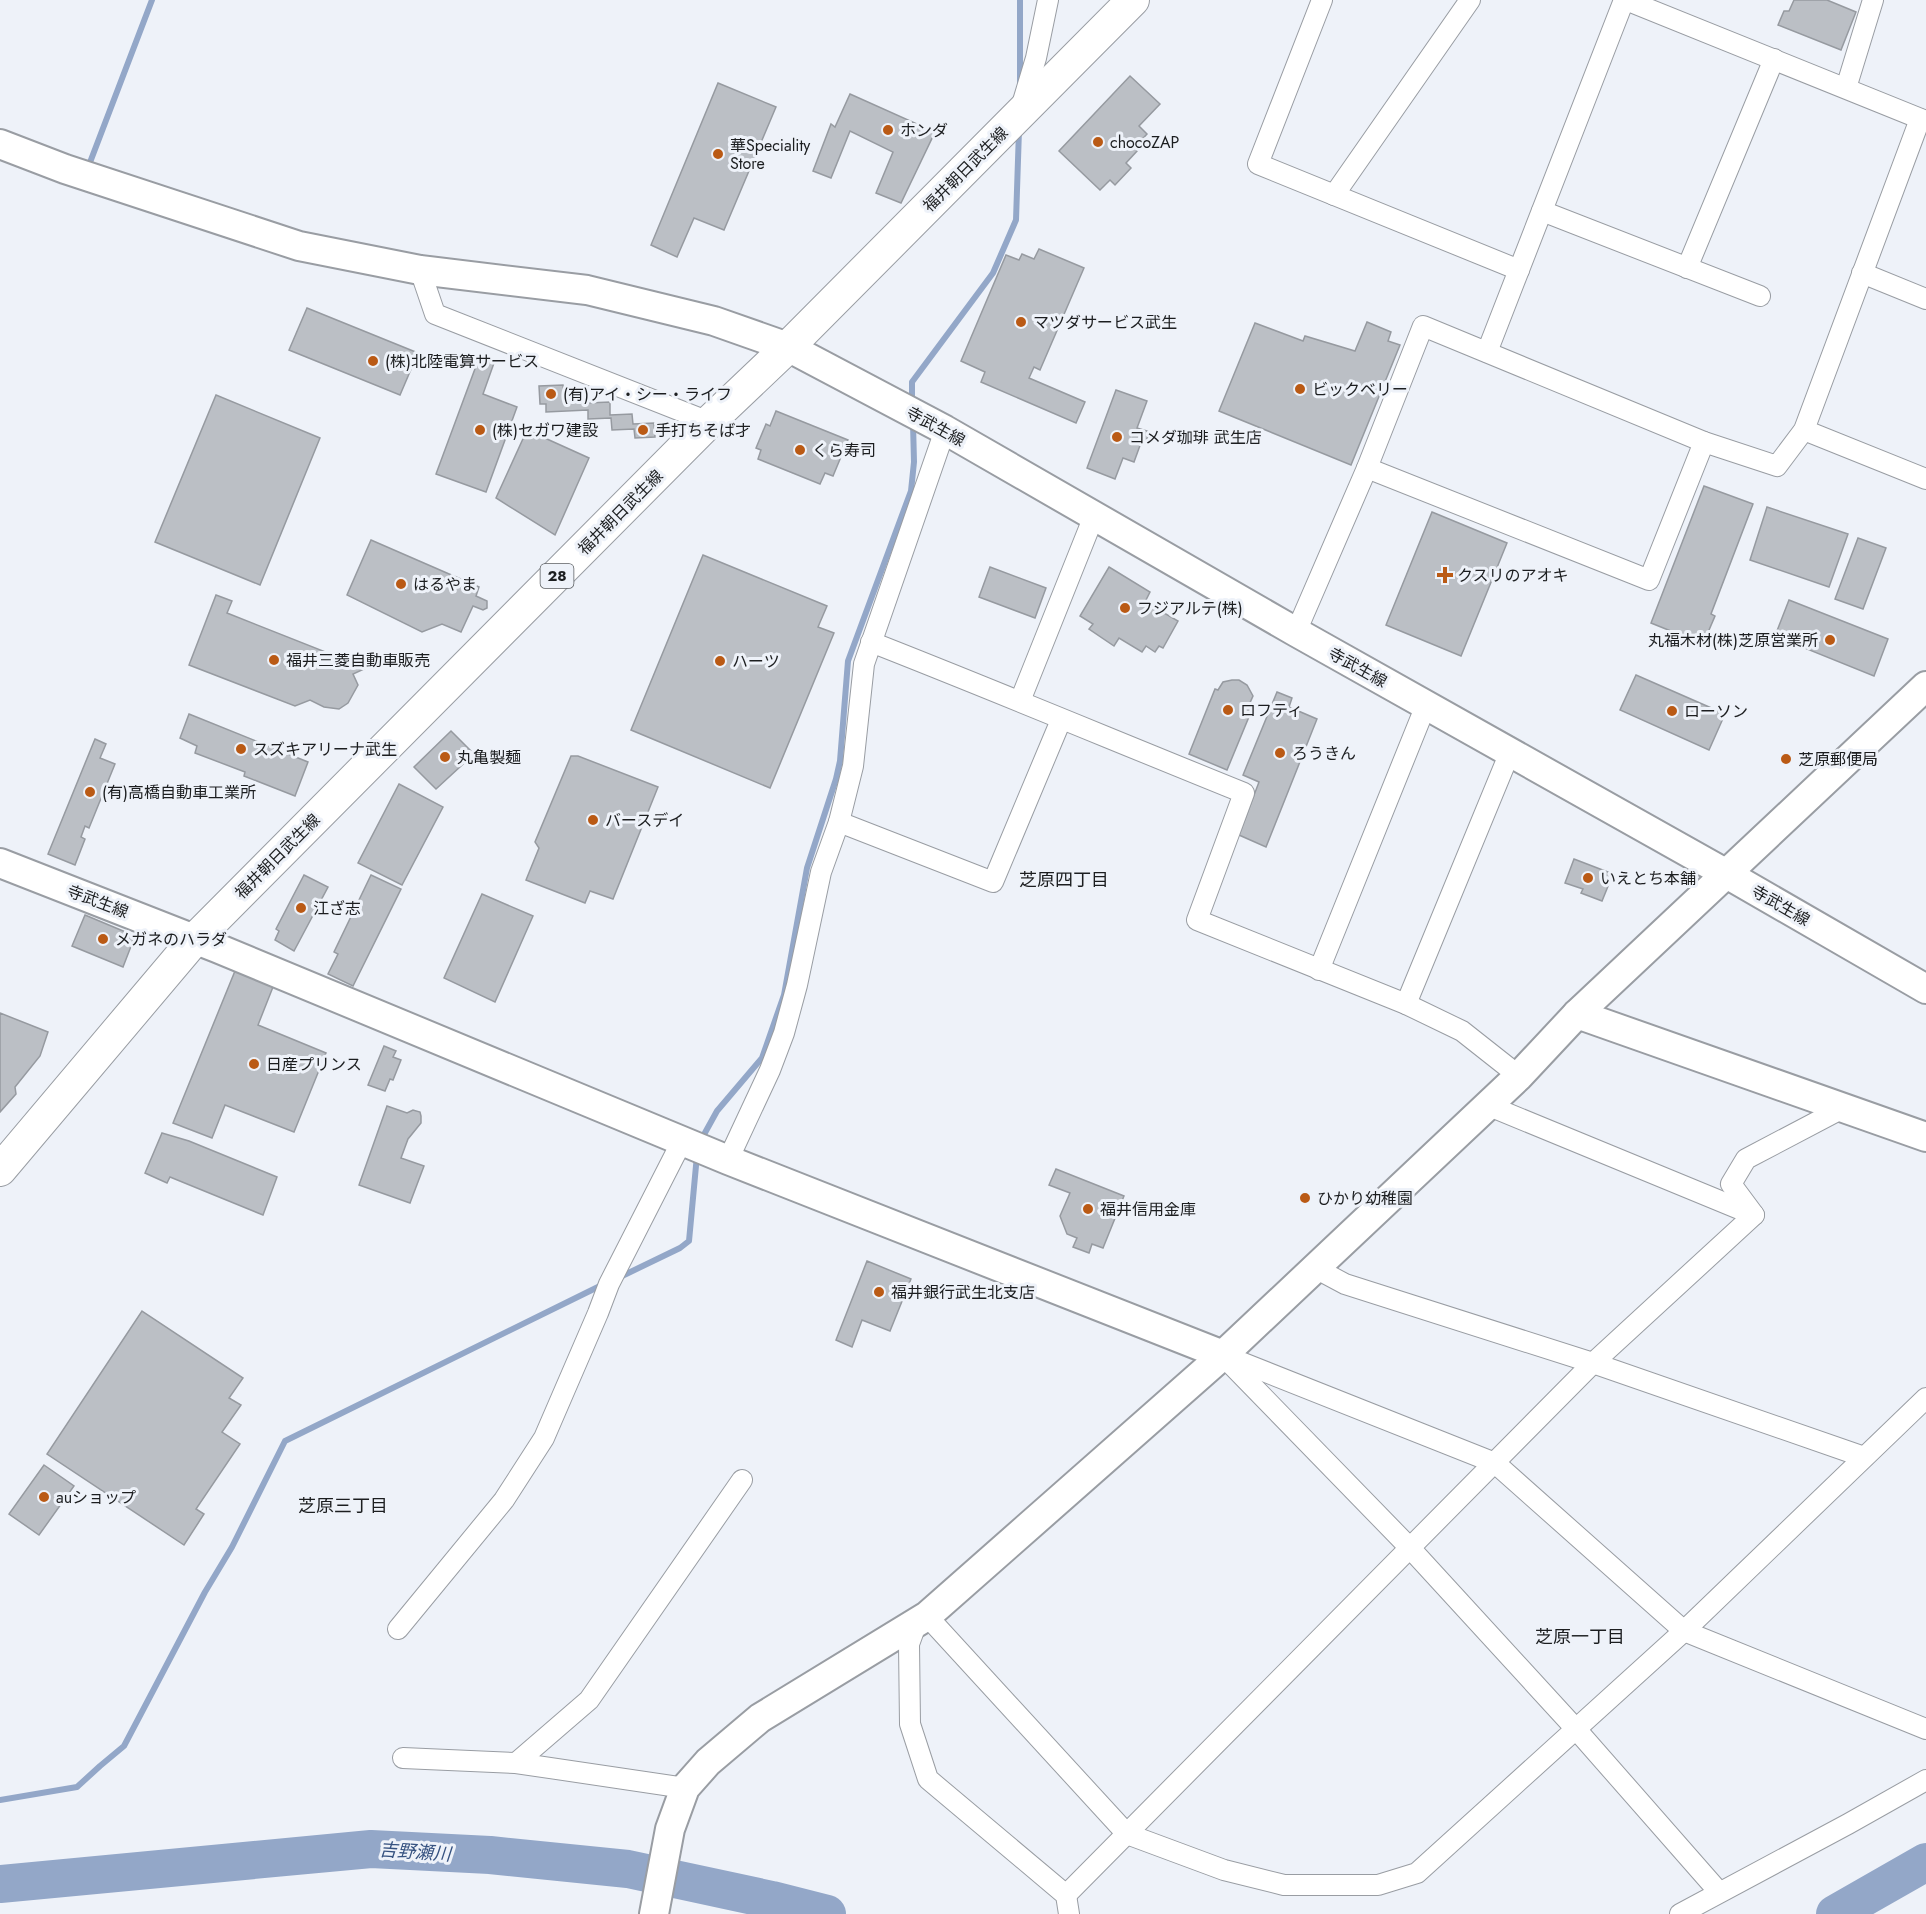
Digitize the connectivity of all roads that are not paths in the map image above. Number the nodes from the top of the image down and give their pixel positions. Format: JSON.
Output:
{"nodes":[{"id":1,"x":1048,"y":0,"type":"edge"},
{"id":2,"x":1133,"y":0,"type":"edge"},
{"id":3,"x":1322,"y":0,"type":"edge"},
{"id":4,"x":1470,"y":0,"type":"edge"},
{"id":5,"x":1625,"y":0,"type":"edge"},
{"id":6,"x":1873,"y":0,"type":"edge"},
{"id":7,"x":1774,"y":59,"type":"junction"},
{"id":8,"x":1846,"y":88,"type":"junction"},
{"id":9,"x":1019,"y":115,"type":"junction"},
{"id":10,"x":1923,"y":120,"type":"edge"},
{"id":11,"x":0,"y":144,"type":"edge"},
{"id":12,"x":1334,"y":195,"type":"junction"},
{"id":13,"x":1542,"y":211,"type":"junction"},
{"id":14,"x":1687,"y":268,"type":"junction"},
{"id":15,"x":420,"y":270,"type":"junction"},
{"id":16,"x":1519,"y":270,"type":"junction"},
{"id":17,"x":1862,"y":273,"type":"junction"},
{"id":18,"x":1760,"y":296,"type":"dead end"},
{"id":19,"x":1926,"y":299,"type":"edge"},
{"id":20,"x":788,"y":347,"type":"junction"},
{"id":21,"x":1487,"y":352,"type":"junction"},
{"id":22,"x":709,"y":422,"type":"junction"},
{"id":23,"x":945,"y":430,"type":"junction"},
{"id":24,"x":1803,"y":430,"type":"junction"},
{"id":25,"x":1704,"y":442,"type":"junction"},
{"id":26,"x":1367,"y":468,"type":"junction"},
{"id":27,"x":1926,"y":480,"type":"edge"},
{"id":28,"x":1094,"y":516,"type":"junction"},
{"id":29,"x":1296,"y":632,"type":"junction"},
{"id":30,"x":871,"y":642,"type":"junction"},
{"id":31,"x":1926,"y":686,"type":"edge"},
{"id":32,"x":1020,"y":701,"type":"junction"},
{"id":33,"x":1426,"y":705,"type":"junction"},
{"id":34,"x":1061,"y":720,"type":"junction"},
{"id":35,"x":1510,"y":752,"type":"junction"},
{"id":36,"x":839,"y":822,"type":"junction"},
{"id":37,"x":0,"y":863,"type":"edge"},
{"id":38,"x":1725,"y":873,"type":"junction"},
{"id":39,"x":195,"y":939,"type":"junction"},
{"id":40,"x":1319,"y":970,"type":"junction"},
{"id":41,"x":1926,"y":989,"type":"edge"},
{"id":42,"x":1406,"y":1004,"type":"junction"},
{"id":43,"x":1577,"y":1014,"type":"junction"},
{"id":44,"x":1519,"y":1076,"type":"junction"},
{"id":45,"x":1487,"y":1105,"type":"junction"},
{"id":46,"x":1843,"y":1108,"type":"junction"},
{"id":47,"x":1926,"y":1137,"type":"edge"},
{"id":48,"x":682,"y":1141,"type":"junction"},
{"id":49,"x":728,"y":1160,"type":"junction"},
{"id":50,"x":0,"y":1170,"type":"edge"},
{"id":51,"x":1754,"y":1215,"type":"junction"},
{"id":52,"x":1315,"y":1268,"type":"junction"},
{"id":53,"x":1223,"y":1355,"type":"junction"},
{"id":54,"x":1593,"y":1363,"type":"junction"},
{"id":55,"x":1926,"y":1398,"type":"edge"},
{"id":56,"x":1864,"y":1457,"type":"junction"},
{"id":57,"x":1495,"y":1463,"type":"junction"},
{"id":58,"x":742,"y":1480,"type":"dead end"},
{"id":59,"x":1410,"y":1548,"type":"junction"},
{"id":60,"x":922,"y":1619,"type":"junction"},
{"id":61,"x":398,"y":1629,"type":"dead end"},
{"id":62,"x":1684,"y":1631,"type":"junction"},
{"id":63,"x":1575,"y":1728,"type":"junction"},
{"id":64,"x":1926,"y":1729,"type":"edge"},
{"id":65,"x":403,"y":1758,"type":"dead end"},
{"id":66,"x":516,"y":1763,"type":"junction"},
{"id":67,"x":1926,"y":1780,"type":"edge"},
{"id":68,"x":685,"y":1788,"type":"junction"},
{"id":69,"x":1128,"y":1834,"type":"junction"},
{"id":70,"x":1719,"y":1892,"type":"junction"},
{"id":71,"x":1067,"y":1904,"type":"edge"},
{"id":72,"x":654,"y":1914,"type":"edge"},
{"id":73,"x":1680,"y":1914,"type":"edge"}],
"edges":[{"from":1,"to":9,"type":"street"},
{"from":2,"to":9,"type":"main road","name":"福井朝日武生線","number":"28"},
{"from":3,"to":12,"type":"street"},
{"from":4,"to":12,"type":"street"},
{"from":5,"to":7,"type":"street"},
{"from":5,"to":13,"type":"street"},
{"from":6,"to":8,"type":"street"},
{"from":7,"to":8,"type":"street"},
{"from":7,"to":14,"type":"street"},
{"from":8,"to":10,"type":"street"},
{"from":9,"to":20,"type":"main road","name":"福井朝日武生線","number":"28"},
{"from":10,"to":17,"type":"street"},
{"from":11,"to":15,"type":"street","name":"寺武生線"},
{"from":12,"to":16,"type":"street"},
{"from":13,"to":14,"type":"street"},
{"from":13,"to":16,"type":"street"},
{"from":14,"to":18,"type":"street"},
{"from":15,"to":20,"type":"street","name":"寺武生線"},
{"from":15,"to":22,"type":"street"},
{"from":16,"to":21,"type":"street"},
{"from":17,"to":19,"type":"street"},
{"from":17,"to":24,"type":"street"},
{"from":20,"to":22,"type":"main road","name":"福井朝日武生線","number":"28"},
{"from":20,"to":23,"type":"street","name":"寺武生線"},
{"from":21,"to":25,"type":"street"},
{"from":21,"to":26,"type":"street"},
{"from":22,"to":39,"type":"main road","name":"福井朝日武生線","number":"28"},
{"from":23,"to":28,"type":"street","name":"寺武生線"},
{"from":23,"to":30,"type":"street"},
{"from":24,"to":25,"type":"street"},
{"from":24,"to":27,"type":"street"},
{"from":25,"to":26,"type":"street"},
{"from":26,"to":29,"type":"street"},
{"from":28,"to":29,"type":"street","name":"寺武生線"},
{"from":28,"to":32,"type":"street"},
{"from":29,"to":33,"type":"street","name":"寺武生線"},
{"from":30,"to":32,"type":"street"},
{"from":30,"to":36,"type":"street"},
{"from":31,"to":38,"type":"street"},
{"from":32,"to":34,"type":"street"},
{"from":33,"to":35,"type":"street","name":"寺武生線"},
{"from":33,"to":40,"type":"street"},
{"from":34,"to":36,"type":"street"},
{"from":34,"to":40,"type":"street"},
{"from":35,"to":38,"type":"street","name":"寺武生線"},
{"from":35,"to":42,"type":"street"},
{"from":36,"to":49,"type":"street"},
{"from":37,"to":39,"type":"street","name":"寺武生線"},
{"from":38,"to":41,"type":"street","name":"寺武生線"},
{"from":38,"to":43,"type":"street"},
{"from":39,"to":48,"type":"street","name":"寺武生線"},
{"from":39,"to":50,"type":"main road","name":"福井朝日武生線","number":"28"},
{"from":40,"to":42,"type":"street"},
{"from":42,"to":44,"type":"street"},
{"from":43,"to":44,"type":"street"},
{"from":43,"to":46,"type":"street"},
{"from":44,"to":45,"type":"street"},
{"from":45,"to":51,"type":"street"},
{"from":45,"to":52,"type":"street"},
{"from":46,"to":47,"type":"street"},
{"from":46,"to":51,"type":"street"},
{"from":48,"to":49,"type":"street","name":"寺武生線"},
{"from":48,"to":61,"type":"street"},
{"from":49,"to":53,"type":"street","name":"寺武生線"},
{"from":51,"to":54,"type":"street"},
{"from":52,"to":53,"type":"street"},
{"from":52,"to":54,"type":"street"},
{"from":53,"to":57,"type":"street"},
{"from":53,"to":59,"type":"street"},
{"from":53,"to":60,"type":"street"},
{"from":54,"to":56,"type":"street"},
{"from":54,"to":57,"type":"street"},
{"from":55,"to":56,"type":"street"},
{"from":56,"to":62,"type":"street"},
{"from":57,"to":59,"type":"street"},
{"from":57,"to":62,"type":"street"},
{"from":58,"to":66,"type":"street"},
{"from":59,"to":63,"type":"street"},
{"from":59,"to":69,"type":"street"},
{"from":60,"to":68,"type":"street"},
{"from":60,"to":69,"type":"street"},
{"from":60,"to":71,"type":"street"},
{"from":62,"to":63,"type":"street"},
{"from":62,"to":64,"type":"street"},
{"from":63,"to":69,"type":"street"},
{"from":63,"to":70,"type":"street"},
{"from":65,"to":66,"type":"street"},
{"from":66,"to":68,"type":"street"},
{"from":67,"to":70,"type":"street"},
{"from":68,"to":72,"type":"street"},
{"from":69,"to":71,"type":"street"},
{"from":70,"to":73,"type":"street"}]}
